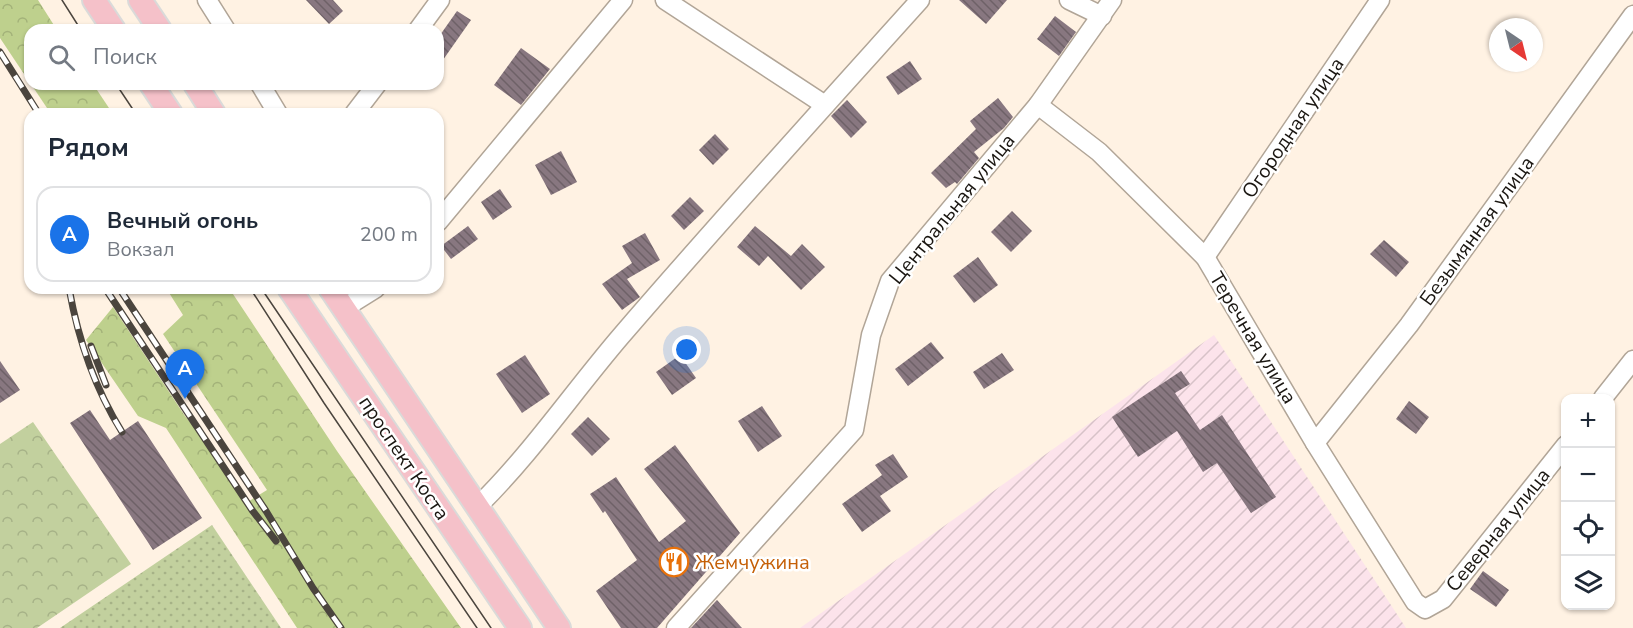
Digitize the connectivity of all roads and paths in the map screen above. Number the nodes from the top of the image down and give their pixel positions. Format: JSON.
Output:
{"nodes":[{"id":1,"x":93,"y":0,"type":"edge"},
{"id":2,"x":140,"y":0,"type":"edge"},
{"id":3,"x":207,"y":0,"type":"edge"},
{"id":4,"x":439,"y":0,"type":"edge"},
{"id":5,"x":623,"y":0,"type":"edge"},
{"id":6,"x":665,"y":0,"type":"edge"},
{"id":7,"x":920,"y":0,"type":"edge"},
{"id":8,"x":1069,"y":0,"type":"edge"},
{"id":9,"x":1112,"y":0,"type":"edge"},
{"id":10,"x":1380,"y":0,"type":"edge"},
{"id":11,"x":1633,"y":15,"type":"edge"},
{"id":12,"x":1102,"y":16,"type":"junction"},
{"id":13,"x":110,"y":24,"type":"edge"},
{"id":14,"x":156,"y":24,"type":"edge"},
{"id":15,"x":221,"y":24,"type":"edge"},
{"id":16,"x":422,"y":24,"type":"edge"},
{"id":17,"x":155,"y":90,"type":"edge"},
{"id":18,"x":199,"y":90,"type":"edge"},
{"id":19,"x":264,"y":90,"type":"edge"},
{"id":20,"x":372,"y":90,"type":"edge"},
{"id":21,"x":825,"y":105,"type":"junction"},
{"id":22,"x":1038,"y":105,"type":"junction"},
{"id":23,"x":167,"y":108,"type":"edge"},
{"id":24,"x":210,"y":108,"type":"edge"},
{"id":25,"x":274,"y":108,"type":"edge"},
{"id":26,"x":359,"y":108,"type":"edge"},
{"id":27,"x":444,"y":215,"type":"edge"},
{"id":28,"x":1205,"y":257,"type":"junction"},
{"id":29,"x":293,"y":294,"type":"edge"},
{"id":30,"x":334,"y":294,"type":"edge"},
{"id":31,"x":366,"y":294,"type":"edge"},
{"id":32,"x":344,"y":308,"type":"junction"},
{"id":33,"x":1633,"y":360,"type":"edge"},
{"id":34,"x":1607,"y":394,"type":"edge"},
{"id":35,"x":1315,"y":443,"type":"junction"},
{"id":36,"x":1564,"y":448,"type":"edge"},
{"id":37,"x":478,"y":506,"type":"junction"},
{"id":38,"x":1425,"y":609,"type":"joint"},
{"id":39,"x":520,"y":628,"type":"edge"},
{"id":40,"x":559,"y":628,"type":"edge"},
{"id":41,"x":676,"y":628,"type":"edge"}],
"edges":[{"from":1,"to":13,"type":"main road"},
{"from":2,"to":14,"type":"main road"},
{"from":3,"to":15,"type":"street"},
{"from":4,"to":16,"type":"street"},
{"from":5,"to":27,"type":"street"},
{"from":6,"to":21,"type":"street"},
{"from":7,"to":21,"type":"street"},
{"from":8,"to":12,"type":"street"},
{"from":9,"to":12,"type":"street","name":"Центральная улица"},
{"from":10,"to":28,"type":"street","name":"Огородная улица"},
{"from":11,"to":35,"type":"street","name":"Безымянная улица"},
{"from":12,"to":22,"type":"street","name":"Центральная улица"},
{"from":17,"to":23,"type":"main road"},
{"from":18,"to":24,"type":"main road"},
{"from":19,"to":25,"type":"street"},
{"from":20,"to":26,"type":"street"},
{"from":21,"to":37,"type":"street"},
{"from":22,"to":28,"type":"street","name":"Теречная улица"},
{"from":22,"to":41,"type":"street","name":"Центральная улица"},
{"from":28,"to":35,"type":"street","name":"Теречная улица"},
{"from":29,"to":39,"type":"main road","name":"проспект Коста"},
{"from":30,"to":32,"type":"main road","name":"проспект Коста"},
{"from":31,"to":32,"type":"street"},
{"from":32,"to":37,"type":"main road","name":"проспект Коста"},
{"from":33,"to":34,"type":"street"},
{"from":35,"to":38,"type":"street","name":"Теречная улица"},
{"from":36,"to":38,"type":"street","name":"Северная улица"},
{"from":37,"to":40,"type":"main road","name":"проспект Коста"}]}
